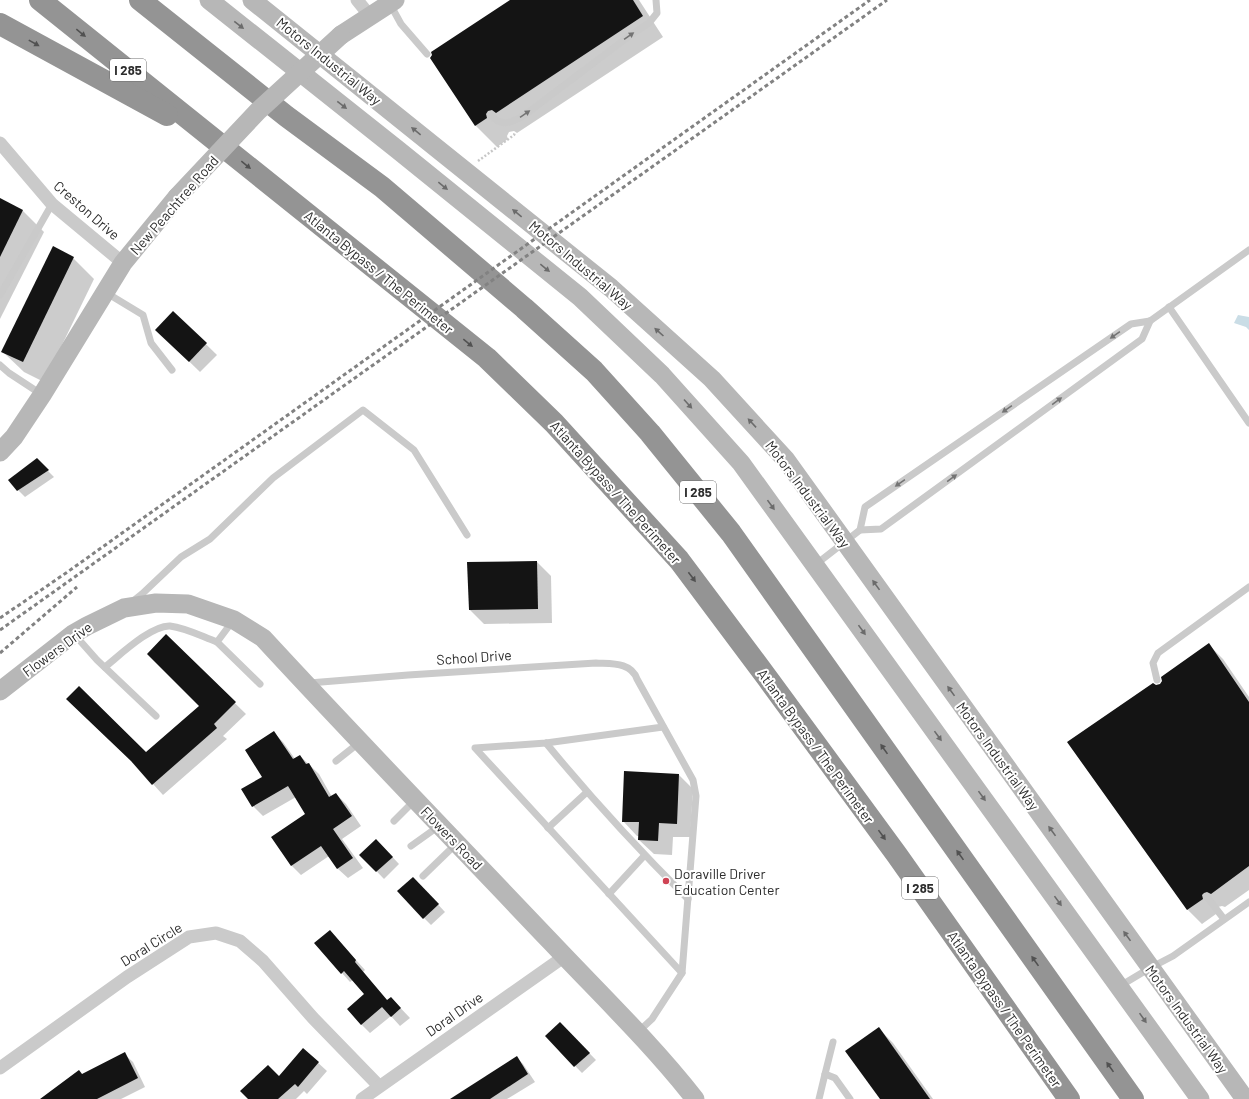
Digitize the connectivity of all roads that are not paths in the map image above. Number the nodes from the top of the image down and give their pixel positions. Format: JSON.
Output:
{"nodes":[{"id":1,"x":40,"y":0,"type":"edge"},
{"id":2,"x":140,"y":0,"type":"edge"},
{"id":3,"x":209,"y":0,"type":"edge"},
{"id":4,"x":252,"y":0,"type":"edge"},
{"id":5,"x":357,"y":0,"type":"edge"},
{"id":6,"x":656,"y":0,"type":"edge"},
{"id":7,"x":392,"y":2,"type":"edge"},
{"id":8,"x":370,"y":16,"type":"junction"},
{"id":9,"x":0,"y":24,"type":"edge"},
{"id":10,"x":427,"y":54,"type":"dead end"},
{"id":11,"x":491,"y":115,"type":"dead end"},
{"id":12,"x":216,"y":141,"type":"junction"},
{"id":13,"x":0,"y":143,"type":"edge"},
{"id":14,"x":52,"y":204,"type":"junction"},
{"id":15,"x":1249,"y":250,"type":"edge"},
{"id":16,"x":124,"y":263,"type":"junction"},
{"id":17,"x":105,"y":292,"type":"junction"},
{"id":18,"x":0,"y":295,"type":"edge"},
{"id":19,"x":1170,"y":307,"type":"junction"},
{"id":20,"x":1150,"y":321,"type":"junction"},
{"id":21,"x":0,"y":365,"type":"edge"},
{"id":22,"x":172,"y":370,"type":"dead end"},
{"id":23,"x":42,"y":395,"type":"junction"},
{"id":24,"x":1249,"y":423,"type":"edge"},
{"id":25,"x":0,"y":452,"type":"edge"},
{"id":26,"x":860,"y":530,"type":"junction"},
{"id":27,"x":467,"y":535,"type":"dead end"},
{"id":28,"x":845,"y":542,"type":"junction"},
{"id":29,"x":814,"y":565,"type":"junction"},
{"id":30,"x":1249,"y":587,"type":"edge"},
{"id":31,"x":188,"y":604,"type":"joint"},
{"id":32,"x":124,"y":608,"type":"junction"},
{"id":33,"x":234,"y":620,"type":"junction"},
{"id":34,"x":73,"y":634,"type":"junction"},
{"id":35,"x":217,"y":642,"type":"junction"},
{"id":36,"x":105,"y":667,"type":"junction"},
{"id":37,"x":1157,"y":680,"type":"dead end"},
{"id":38,"x":260,"y":684,"type":"dead end"},
{"id":39,"x":306,"y":684,"type":"junction"},
{"id":40,"x":0,"y":691,"type":"edge"},
{"id":41,"x":156,"y":716,"type":"dead end"},
{"id":42,"x":663,"y":727,"type":"junction"},
{"id":43,"x":360,"y":742,"type":"junction"},
{"id":44,"x":546,"y":743,"type":"junction"},
{"id":45,"x":336,"y":761,"type":"dead end"},
{"id":46,"x":587,"y":792,"type":"junction"},
{"id":47,"x":415,"y":800,"type":"junction"},
{"id":48,"x":394,"y":821,"type":"dead end"},
{"id":49,"x":440,"y":825,"type":"junction"},
{"id":50,"x":548,"y":828,"type":"junction"},
{"id":51,"x":457,"y":842,"type":"junction"},
{"id":52,"x":411,"y":846,"type":"dead end"},
{"id":53,"x":644,"y":856,"type":"junction"},
{"id":54,"x":423,"y":876,"type":"dead end"},
{"id":55,"x":609,"y":894,"type":"junction"},
{"id":56,"x":1207,"y":896,"type":"dead end"},
{"id":57,"x":688,"y":899,"type":"junction"},
{"id":58,"x":1249,"y":902,"type":"edge"},
{"id":59,"x":1224,"y":919,"type":"junction"},
{"id":60,"x":565,"y":956,"type":"junction"},
{"id":61,"x":1150,"y":968,"type":"junction"},
{"id":62,"x":682,"y":973,"type":"junction"},
{"id":63,"x":1120,"y":986,"type":"junction"},
{"id":64,"x":638,"y":1032,"type":"junction"},
{"id":65,"x":834,"y":1042,"type":"dead end"},
{"id":66,"x":0,"y":1068,"type":"edge"},
{"id":67,"x":825,"y":1074,"type":"junction"},
{"id":68,"x":379,"y":1086,"type":"junction"},
{"id":69,"x":362,"y":1099,"type":"edge"},
{"id":70,"x":695,"y":1099,"type":"edge"},
{"id":71,"x":820,"y":1099,"type":"edge"},
{"id":72,"x":850,"y":1099,"type":"edge"},
{"id":73,"x":1069,"y":1099,"type":"edge"},
{"id":74,"x":1133,"y":1099,"type":"edge"},
{"id":75,"x":1200,"y":1099,"type":"edge"},
{"id":76,"x":1244,"y":1099,"type":"edge"}],
"edges":[{"from":1,"to":12,"type":"highway","name":"Atlanta Bypass / The Perimeter","number":"I 285","one_way":true},
{"from":74,"to":2,"type":"highway","number":"I 285","one_way":true},
{"from":3,"to":29,"type":"main road","name":"Motors Industrial Way","one_way":true},
{"from":28,"to":4,"type":"main road","name":"Motors Industrial Way","one_way":true},
{"from":5,"to":8,"type":"street"},
{"from":11,"to":6,"type":"lane","one_way":true},
{"from":7,"to":8,"type":"main road","name":"New Peachtree Road"},
{"from":7,"to":10,"type":"lane"},
{"from":8,"to":16,"type":"main road","name":"New Peachtree Road","bridge":true},
{"from":9,"to":12,"type":"highway","one_way":true},
{"from":12,"to":73,"type":"highway","name":"Atlanta Bypass / The Perimeter","number":"I 285","one_way":true},
{"from":13,"to":14,"type":"street","name":"Creston Drive"},
{"from":14,"to":16,"type":"street","name":"Creston Drive"},
{"from":14,"to":18,"type":"lane"},
{"from":15,"to":19,"type":"lane"},
{"from":16,"to":17,"type":"main road","name":"New Peachtree Road"},
{"from":17,"to":22,"type":"lane"},
{"from":17,"to":23,"type":"main road","name":"New Peachtree Road"},
{"from":19,"to":20,"type":"lane"},
{"from":19,"to":24,"type":"lane"},
{"from":26,"to":20,"type":"lane","one_way":true},
{"from":20,"to":26,"type":"lane","one_way":true},
{"from":21,"to":23,"type":"lane"},
{"from":23,"to":25,"type":"main road","name":"New Peachtree Road"},
{"from":26,"to":28,"type":"lane"},
{"from":27,"to":32,"type":"lane"},
{"from":28,"to":29,"type":"lane"},
{"from":61,"to":28,"type":"main road","name":"Motors Industrial Way","one_way":true},
{"from":29,"to":63,"type":"main road","name":"Motors Industrial Way","one_way":true},
{"from":30,"to":37,"type":"lane"},
{"from":31,"to":32,"type":"main road","name":"Flowers Drive"},
{"from":31,"to":33,"type":"main road","name":"Flowers Road"},
{"from":32,"to":34,"type":"main road","name":"Flowers Drive"},
{"from":33,"to":35,"type":"lane"},
{"from":33,"to":39,"type":"main road","name":"Flowers Road"},
{"from":34,"to":36,"type":"lane"},
{"from":34,"to":40,"type":"main road","name":"Flowers Drive"},
{"from":35,"to":36,"type":"lane"},
{"from":35,"to":38,"type":"lane"},
{"from":36,"to":41,"type":"lane"},
{"from":39,"to":42,"type":"lane","name":"School Drive"},
{"from":39,"to":43,"type":"main road","name":"Flowers Road"},
{"from":42,"to":44,"type":"lane"},
{"from":42,"to":57,"type":"lane","name":"School Drive"},
{"from":43,"to":45,"type":"lane"},
{"from":43,"to":47,"type":"main road","name":"Flowers Road"},
{"from":44,"to":46,"type":"lane"},
{"from":44,"to":50,"type":"lane"},
{"from":46,"to":50,"type":"lane"},
{"from":46,"to":53,"type":"lane"},
{"from":47,"to":48,"type":"lane"},
{"from":47,"to":49,"type":"main road","name":"Flowers Road"},
{"from":49,"to":51,"type":"main road","name":"Flowers Road"},
{"from":49,"to":52,"type":"lane"},
{"from":50,"to":55,"type":"lane"},
{"from":51,"to":54,"type":"lane"},
{"from":51,"to":60,"type":"main road","name":"Flowers Road"},
{"from":53,"to":55,"type":"lane"},
{"from":53,"to":57,"type":"lane"},
{"from":55,"to":62,"type":"lane"},
{"from":56,"to":59,"type":"lane"},
{"from":57,"to":62,"type":"lane","name":"School Drive"},
{"from":58,"to":59,"type":"lane"},
{"from":59,"to":61,"type":"lane"},
{"from":60,"to":64,"type":"main road","name":"Flowers Road"},
{"from":60,"to":68,"type":"street","name":"Doral Drive"},
{"from":61,"to":63,"type":"lane"},
{"from":61,"to":76,"type":"main road","name":"Motors Industrial Way"},
{"from":62,"to":64,"type":"lane"},
{"from":63,"to":75,"type":"main road","name":"Motors Industrial Way","one_way":true},
{"from":64,"to":70,"type":"main road","name":"Flowers Road"},
{"from":65,"to":67,"type":"lane"},
{"from":66,"to":68,"type":"street","name":"Doral Circle"},
{"from":67,"to":71,"type":"lane"},
{"from":67,"to":72,"type":"lane"},
{"from":68,"to":69,"type":"street","name":"Doral Drive"}]}
